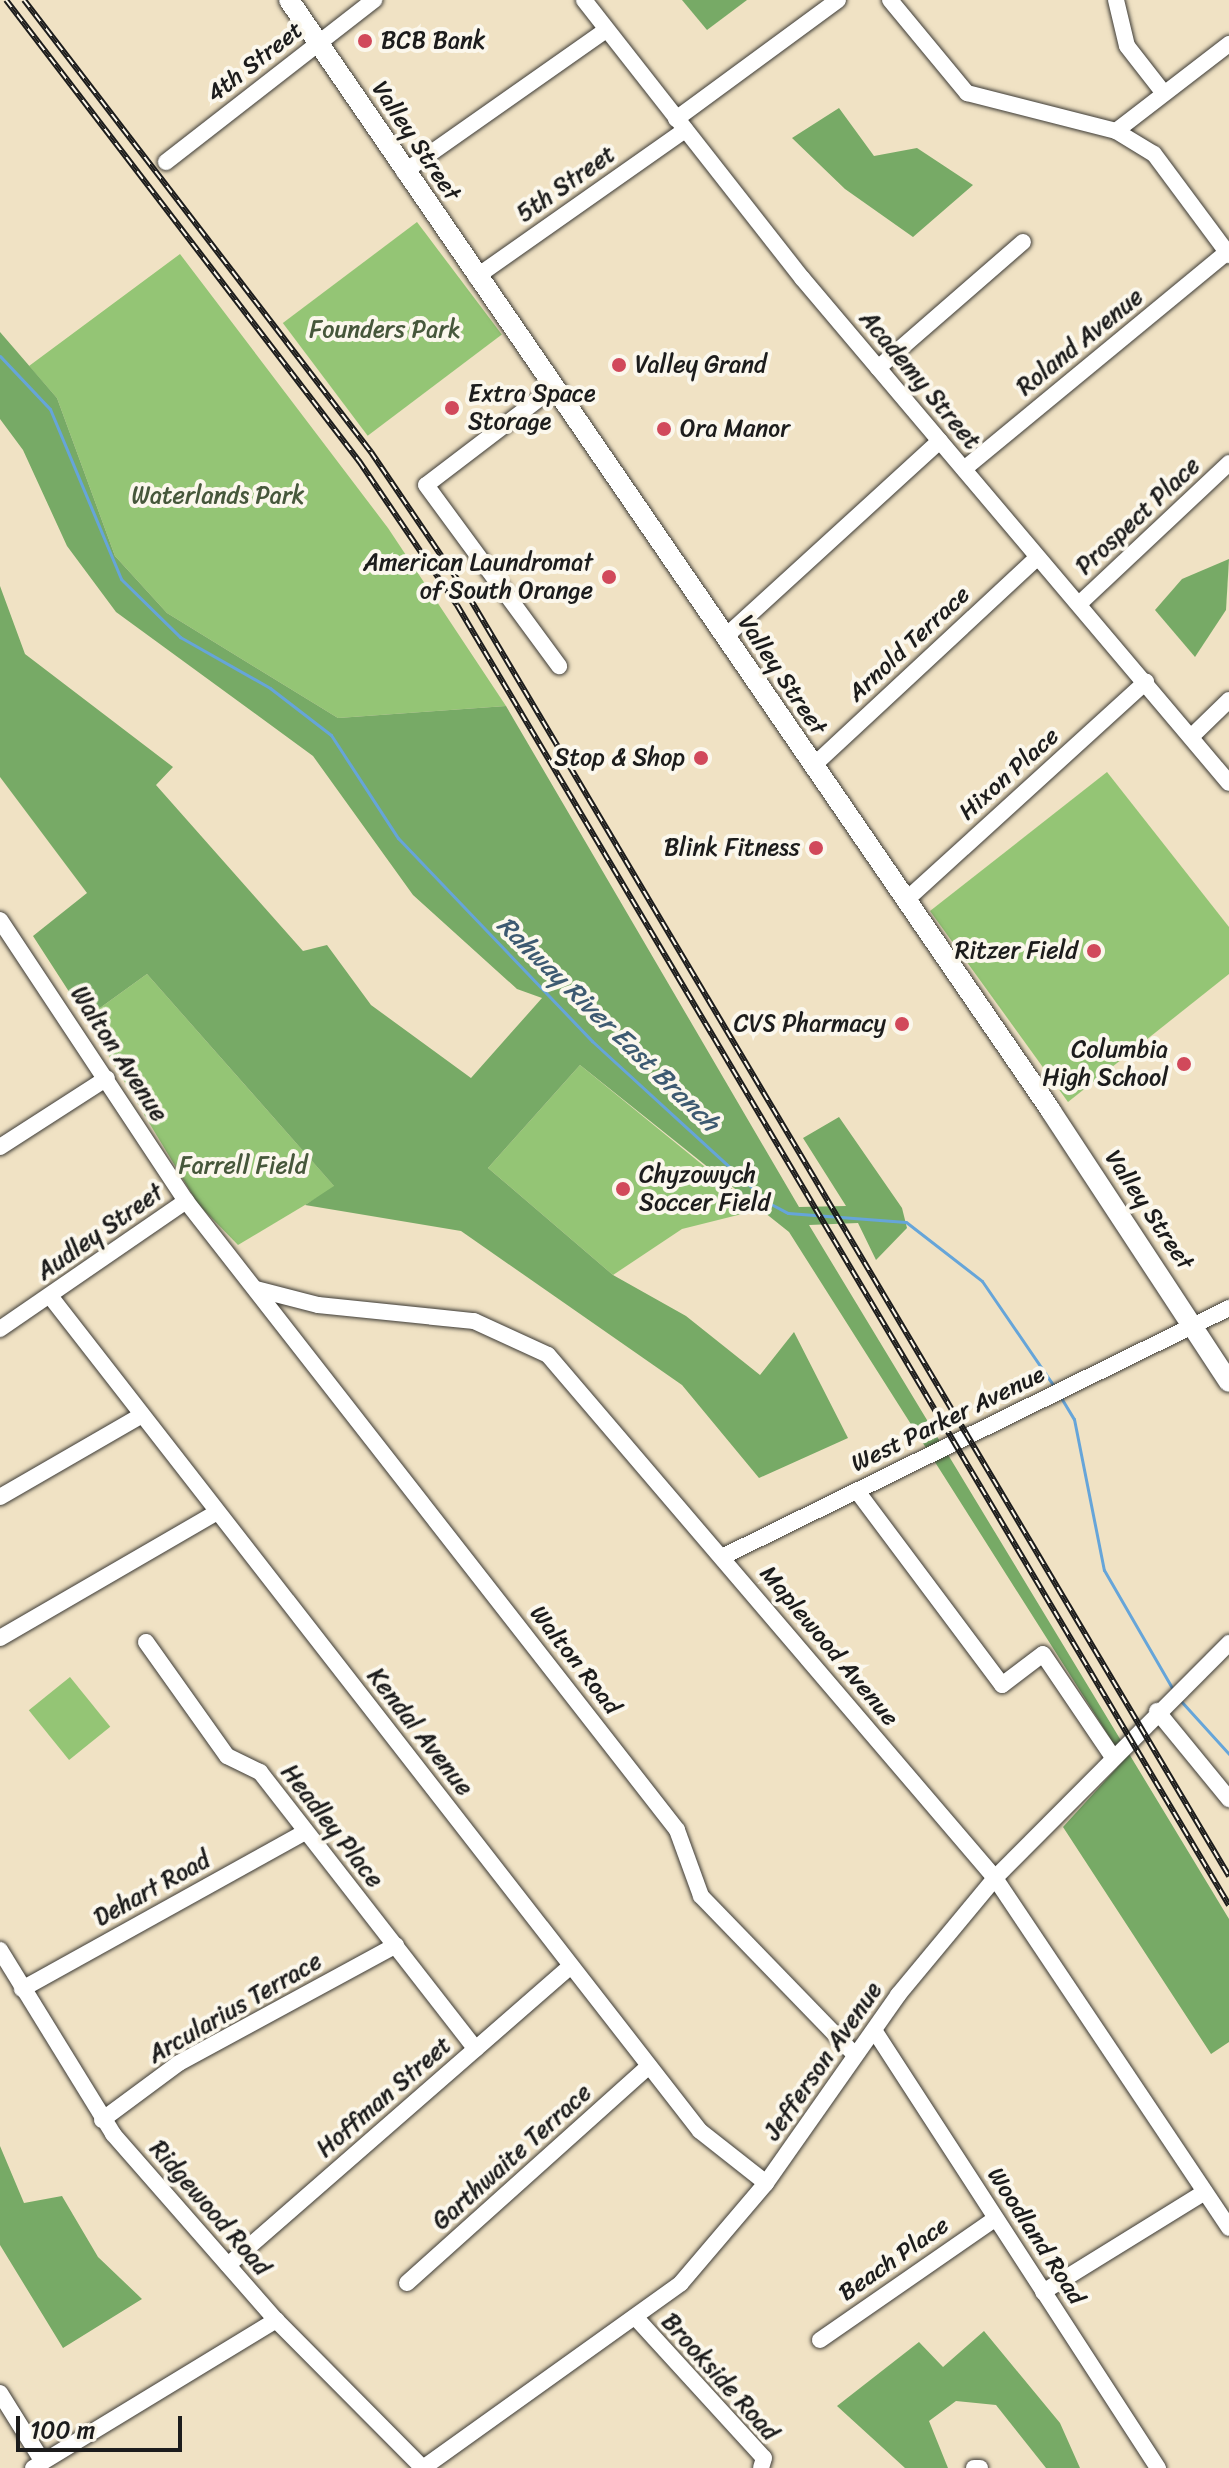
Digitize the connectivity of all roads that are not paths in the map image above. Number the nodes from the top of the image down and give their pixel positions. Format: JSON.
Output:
{"nodes":[{"id":1,"x":289,"y":0,"type":"edge"},
{"id":2,"x":374,"y":0,"type":"edge"},
{"id":3,"x":584,"y":0,"type":"edge"},
{"id":4,"x":838,"y":0,"type":"edge"},
{"id":5,"x":890,"y":0,"type":"edge"},
{"id":6,"x":1116,"y":0,"type":"edge"},
{"id":7,"x":606,"y":30,"type":"junction"},
{"id":8,"x":318,"y":42,"type":"junction"},
{"id":9,"x":1229,"y":44,"type":"edge"},
{"id":10,"x":1163,"y":92,"type":"junction"},
{"id":11,"x":680,"y":124,"type":"junction"},
{"id":12,"x":1116,"y":131,"type":"junction"},
{"id":13,"x":166,"y":162,"type":"dead end"},
{"id":14,"x":404,"y":172,"type":"junction"},
{"id":15,"x":1023,"y":242,"type":"dead end"},
{"id":16,"x":1228,"y":254,"type":"edge"},
{"id":17,"x":476,"y":277,"type":"junction"},
{"id":18,"x":878,"y":368,"type":"junction"},
{"id":19,"x":556,"y":386,"type":"junction"},
{"id":20,"x":940,"y":441,"type":"junction"},
{"id":21,"x":1229,"y":463,"type":"edge"},
{"id":22,"x":964,"y":469,"type":"junction"},
{"id":23,"x":1037,"y":558,"type":"junction"},
{"id":24,"x":1079,"y":604,"type":"junction"},
{"id":25,"x":725,"y":637,"type":"junction"},
{"id":26,"x":559,"y":666,"type":"dead end"},
{"id":27,"x":1146,"y":682,"type":"junction"},
{"id":28,"x":1229,"y":700,"type":"edge"},
{"id":29,"x":1191,"y":737,"type":"junction"},
{"id":30,"x":813,"y":766,"type":"junction"},
{"id":31,"x":1229,"y":783,"type":"edge"},
{"id":32,"x":905,"y":901,"type":"junction"},
{"id":33,"x":1,"y":922,"type":"edge"},
{"id":34,"x":107,"y":1078,"type":"junction"},
{"id":35,"x":0,"y":1147,"type":"edge"},
{"id":36,"x":186,"y":1201,"type":"junction"},
{"id":37,"x":256,"y":1289,"type":"junction"},
{"id":38,"x":50,"y":1296,"type":"junction"},
{"id":39,"x":1229,"y":1308,"type":"edge"},
{"id":40,"x":1197,"y":1327,"type":"junction"},
{"id":41,"x":0,"y":1329,"type":"edge"},
{"id":42,"x":1229,"y":1382,"type":"edge"},
{"id":43,"x":142,"y":1415,"type":"junction"},
{"id":44,"x":857,"y":1491,"type":"junction"},
{"id":45,"x":0,"y":1497,"type":"edge"},
{"id":46,"x":217,"y":1512,"type":"junction"},
{"id":47,"x":722,"y":1557,"type":"junction"},
{"id":48,"x":0,"y":1638,"type":"edge"},
{"id":49,"x":146,"y":1642,"type":"dead end"},
{"id":50,"x":1229,"y":1643,"type":"edge"},
{"id":51,"x":1157,"y":1711,"type":"junction"},
{"id":52,"x":1112,"y":1756,"type":"junction"},
{"id":53,"x":1229,"y":1799,"type":"edge"},
{"id":54,"x":305,"y":1832,"type":"junction"},
{"id":55,"x":995,"y":1878,"type":"junction"},
{"id":56,"x":396,"y":1945,"type":"junction"},
{"id":57,"x":0,"y":1950,"type":"edge"},
{"id":58,"x":571,"y":1966,"type":"junction"},
{"id":59,"x":22,"y":1989,"type":"junction"},
{"id":60,"x":874,"y":2030,"type":"junction"},
{"id":61,"x":476,"y":2049,"type":"junction"},
{"id":62,"x":855,"y":2055,"type":"junction"},
{"id":63,"x":649,"y":2066,"type":"junction"},
{"id":64,"x":102,"y":2120,"type":"junction"},
{"id":65,"x":766,"y":2183,"type":"junction"},
{"id":66,"x":1205,"y":2192,"type":"junction"},
{"id":67,"x":995,"y":2219,"type":"junction"},
{"id":68,"x":1229,"y":2228,"type":"edge"},
{"id":69,"x":228,"y":2265,"type":"junction"},
{"id":70,"x":407,"y":2283,"type":"dead end"},
{"id":71,"x":1043,"y":2292,"type":"junction"},
{"id":72,"x":637,"y":2319,"type":"junction"},
{"id":73,"x":276,"y":2320,"type":"junction"},
{"id":74,"x":820,"y":2340,"type":"dead end"},
{"id":75,"x":0,"y":2393,"type":"edge"},
{"id":76,"x":38,"y":2465,"type":"edge"},
{"id":77,"x":423,"y":2468,"type":"edge"},
{"id":78,"x":761,"y":2468,"type":"edge"},
{"id":79,"x":974,"y":2468,"type":"edge"},
{"id":80,"x":980,"y":2468,"type":"edge"},
{"id":81,"x":1158,"y":2468,"type":"edge"}],
"edges":[{"from":1,"to":8,"type":"main road","name":"Valley Street"},
{"from":2,"to":8,"type":"street","name":"4th Street"},
{"from":3,"to":7,"type":"street","name":"Academy Street"},
{"from":4,"to":11,"type":"street","name":"5th Street"},
{"from":5,"to":12,"type":"street"},
{"from":6,"to":10,"type":"street"},
{"from":7,"to":11,"type":"street","name":"Academy Street"},
{"from":7,"to":14,"type":"street"},
{"from":8,"to":13,"type":"street","name":"4th Street"},
{"from":8,"to":14,"type":"main road","name":"Valley Street"},
{"from":9,"to":10,"type":"street"},
{"from":10,"to":12,"type":"street"},
{"from":11,"to":17,"type":"street","name":"5th Street"},
{"from":11,"to":18,"type":"street","name":"Academy Street"},
{"from":12,"to":16,"type":"street"},
{"from":14,"to":17,"type":"main road","name":"Valley Street"},
{"from":15,"to":18,"type":"street"},
{"from":16,"to":22,"type":"street","name":"Roland Avenue"},
{"from":17,"to":19,"type":"main road","name":"Valley Street"},
{"from":18,"to":20,"type":"street","name":"Academy Street"},
{"from":19,"to":25,"type":"main road","name":"Valley Street"},
{"from":19,"to":26,"type":"street"},
{"from":20,"to":22,"type":"street","name":"Academy Street"},
{"from":20,"to":25,"type":"street"},
{"from":21,"to":24,"type":"street","name":"Prospect Place"},
{"from":22,"to":23,"type":"street","name":"Academy Street"},
{"from":23,"to":24,"type":"street","name":"Academy Street"},
{"from":23,"to":30,"type":"street","name":"Arnold Terrace"},
{"from":24,"to":27,"type":"street","name":"Academy Street"},
{"from":25,"to":30,"type":"main road","name":"Valley Street"},
{"from":27,"to":29,"type":"street","name":"Academy Street"},
{"from":27,"to":32,"type":"street","name":"Hixon Place"},
{"from":28,"to":29,"type":"street"},
{"from":29,"to":31,"type":"street","name":"Academy Street"},
{"from":30,"to":32,"type":"main road","name":"Valley Street"},
{"from":32,"to":40,"type":"main road","name":"Valley Street"},
{"from":33,"to":34,"type":"street","name":"Walton Avenue"},
{"from":34,"to":35,"type":"street"},
{"from":34,"to":36,"type":"street","name":"Walton Avenue"},
{"from":36,"to":37,"type":"street","name":"Walton Avenue"},
{"from":36,"to":38,"type":"street","name":"Audley Street"},
{"from":37,"to":47,"type":"street","name":"Maplewood Avenue"},
{"from":37,"to":62,"type":"street","name":"Walton Road"},
{"from":38,"to":41,"type":"street","name":"Audley Street"},
{"from":38,"to":43,"type":"street","name":"Kendal Avenue"},
{"from":39,"to":40,"type":"street","name":"West Parker Avenue"},
{"from":40,"to":42,"type":"main road","name":"Valley Street"},
{"from":40,"to":44,"type":"street","name":"West Parker Avenue"},
{"from":43,"to":45,"type":"street"},
{"from":43,"to":46,"type":"street","name":"Kendal Avenue"},
{"from":44,"to":47,"type":"street","name":"West Parker Avenue"},
{"from":44,"to":52,"type":"street"},
{"from":46,"to":48,"type":"street"},
{"from":46,"to":58,"type":"street","name":"Kendal Avenue"},
{"from":47,"to":55,"type":"street","name":"Maplewood Avenue"},
{"from":49,"to":54,"type":"street","name":"Headley Place"},
{"from":50,"to":51,"type":"street","name":"Jefferson Avenue"},
{"from":51,"to":52,"type":"street","name":"Jefferson Avenue"},
{"from":51,"to":53,"type":"street"},
{"from":52,"to":55,"type":"street","name":"Jefferson Avenue"},
{"from":54,"to":56,"type":"street","name":"Headley Place"},
{"from":54,"to":59,"type":"street","name":"Dehart Road"},
{"from":55,"to":60,"type":"street","name":"Jefferson Avenue"},
{"from":55,"to":66,"type":"street","name":"Maplewood Avenue"},
{"from":56,"to":61,"type":"street","name":"Headley Place"},
{"from":56,"to":64,"type":"street","name":"Arcularius Terrace"},
{"from":57,"to":59,"type":"street","name":"Ridgewood Road"},
{"from":58,"to":61,"type":"street","name":"Hoffman Street"},
{"from":58,"to":63,"type":"street","name":"Kendal Avenue"},
{"from":59,"to":64,"type":"street","name":"Ridgewood Road"},
{"from":60,"to":62,"type":"street","name":"Jefferson Avenue"},
{"from":60,"to":67,"type":"street","name":"Woodland Road"},
{"from":61,"to":69,"type":"street","name":"Hoffman Street"},
{"from":62,"to":65,"type":"street","name":"Jefferson Avenue"},
{"from":63,"to":65,"type":"street","name":"Kendal Avenue"},
{"from":63,"to":70,"type":"street","name":"Garthwaite Terrace"},
{"from":64,"to":69,"type":"street","name":"Ridgewood Road"},
{"from":65,"to":72,"type":"street","name":"Jefferson Avenue"},
{"from":66,"to":68,"type":"street","name":"Maplewood Avenue"},
{"from":66,"to":71,"type":"street"},
{"from":67,"to":71,"type":"street","name":"Woodland Road"},
{"from":67,"to":74,"type":"street","name":"Beach Place"},
{"from":69,"to":73,"type":"street","name":"Ridgewood Road"},
{"from":71,"to":81,"type":"street","name":"Woodland Road"},
{"from":72,"to":77,"type":"street","name":"Jefferson Avenue"},
{"from":72,"to":78,"type":"street","name":"Brookside Road"},
{"from":73,"to":76,"type":"street"},
{"from":73,"to":77,"type":"street","name":"Ridgewood Road"},
{"from":75,"to":76,"type":"street"},
{"from":79,"to":80,"type":"street"}]}
